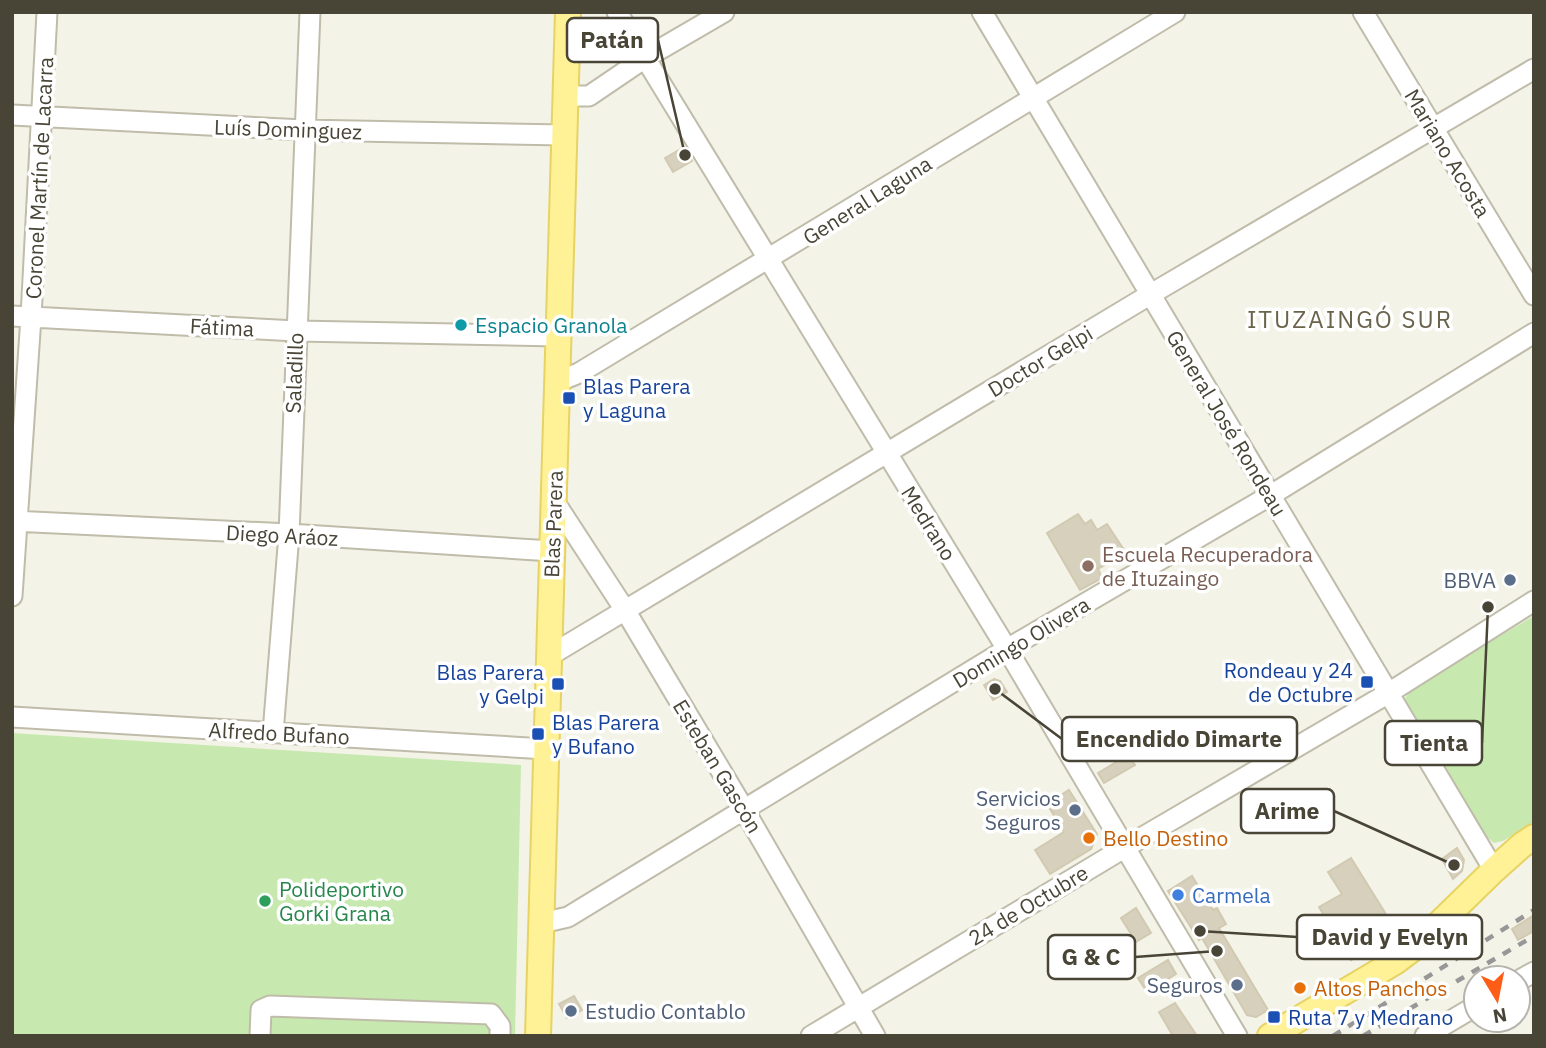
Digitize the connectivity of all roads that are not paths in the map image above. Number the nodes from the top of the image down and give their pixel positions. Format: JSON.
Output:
{"nodes":[{"id":1,"x":47,"y":12,"type":"edge"},
{"id":2,"x":310,"y":12,"type":"edge"},
{"id":3,"x":568,"y":12,"type":"edge"},
{"id":4,"x":617,"y":12,"type":"edge"},
{"id":5,"x":724,"y":12,"type":"edge"},
{"id":6,"x":982,"y":12,"type":"edge"},
{"id":7,"x":1175,"y":12,"type":"edge"},
{"id":8,"x":1363,"y":12,"type":"edge"},
{"id":9,"x":645,"y":58,"type":"junction"},
{"id":10,"x":1534,"y":69,"type":"edge"},
{"id":11,"x":565,"y":96,"type":"junction"},
{"id":12,"x":1034,"y":97,"type":"junction"},
{"id":13,"x":12,"y":115,"type":"edge"},
{"id":14,"x":43,"y":117,"type":"junction"},
{"id":15,"x":1433,"y":128,"type":"junction"},
{"id":16,"x":304,"y":131,"type":"junction"},
{"id":17,"x":564,"y":135,"type":"junction"},
{"id":18,"x":769,"y":260,"type":"junction"},
{"id":19,"x":1151,"y":294,"type":"junction"},
{"id":20,"x":1534,"y":295,"type":"edge"},
{"id":21,"x":22,"y":317,"type":"edge"},
{"id":22,"x":296,"y":331,"type":"junction"},
{"id":23,"x":1534,"y":333,"type":"edge"},
{"id":24,"x":558,"y":336,"type":"junction"},
{"id":25,"x":556,"y":382,"type":"junction"},
{"id":26,"x":887,"y":454,"type":"junction"},
{"id":27,"x":1270,"y":495,"type":"junction"},
{"id":28,"x":554,"y":501,"type":"junction"},
{"id":29,"x":14,"y":521,"type":"edge"},
{"id":30,"x":289,"y":534,"type":"junction"},
{"id":31,"x":552,"y":551,"type":"junction"},
{"id":32,"x":12,"y":596,"type":"edge"},
{"id":33,"x":1534,"y":601,"type":"edge"},
{"id":34,"x":625,"y":610,"type":"junction"},
{"id":35,"x":1007,"y":649,"type":"junction"},
{"id":36,"x":549,"y":656,"type":"junction"},
{"id":37,"x":1387,"y":694,"type":"junction"},
{"id":38,"x":12,"y":717,"type":"edge"},
{"id":39,"x":273,"y":733,"type":"junction"},
{"id":40,"x":546,"y":749,"type":"junction"},
{"id":41,"x":745,"y":811,"type":"junction"},
{"id":42,"x":1534,"y":837,"type":"edge"},
{"id":43,"x":1124,"y":848,"type":"junction"},
{"id":44,"x":1494,"y":870,"type":"junction"},
{"id":45,"x":542,"y":923,"type":"junction"},
{"id":46,"x":857,"y":1007,"type":"junction"},
{"id":47,"x":1462,"y":1014,"type":"edge"},
{"id":48,"x":260,"y":1036,"type":"edge"},
{"id":49,"x":500,"y":1036,"type":"edge"},
{"id":50,"x":538,"y":1036,"type":"edge"},
{"id":51,"x":811,"y":1036,"type":"edge"},
{"id":52,"x":875,"y":1036,"type":"edge"},
{"id":53,"x":1237,"y":1036,"type":"edge"},
{"id":54,"x":1270,"y":1036,"type":"edge"},
{"id":55,"x":1425,"y":1036,"type":"edge"}],
"edges":[{"from":1,"to":14,"type":"street","name":"Coronel Martín de Lacarra"},
{"from":2,"to":16,"type":"street","name":"Saladillo"},
{"from":3,"to":11,"type":"main road","name":"Blas Parera"},
{"from":4,"to":9,"type":"street","name":"Medrano"},
{"from":5,"to":9,"type":"street"},
{"from":6,"to":12,"type":"street","name":"General José Rondeau"},
{"from":7,"to":12,"type":"street","name":"General Laguna"},
{"from":8,"to":15,"type":"street","name":"Mariano Acosta"},
{"from":9,"to":11,"type":"street"},
{"from":9,"to":18,"type":"street","name":"Medrano"},
{"from":10,"to":15,"type":"street","name":"Doctor Gelpi"},
{"from":11,"to":17,"type":"main road","name":"Blas Parera"},
{"from":12,"to":18,"type":"street","name":"General Laguna"},
{"from":12,"to":19,"type":"street","name":"General José Rondeau"},
{"from":13,"to":14,"type":"street","name":"Luís Dominguez"},
{"from":14,"to":16,"type":"street","name":"Luís Dominguez"},
{"from":14,"to":21,"type":"street","name":"Coronel Martín de Lacarra"},
{"from":15,"to":19,"type":"street","name":"Doctor Gelpi"},
{"from":15,"to":20,"type":"street","name":"Mariano Acosta"},
{"from":16,"to":17,"type":"street","name":"Luís Dominguez"},
{"from":16,"to":22,"type":"street","name":"Saladillo"},
{"from":17,"to":24,"type":"main road","name":"Blas Parera"},
{"from":18,"to":25,"type":"street","name":"General Laguna"},
{"from":18,"to":26,"type":"street","name":"Medrano"},
{"from":19,"to":26,"type":"street","name":"Doctor Gelpi"},
{"from":19,"to":27,"type":"street","name":"General José Rondeau"},
{"from":21,"to":22,"type":"street","name":"Fátima"},
{"from":21,"to":29,"type":"street","name":"Coronel Martín de Lacarra"},
{"from":22,"to":24,"type":"street","name":"Fátima"},
{"from":22,"to":30,"type":"street","name":"Saladillo"},
{"from":23,"to":27,"type":"street","name":"Domingo Olivera"},
{"from":24,"to":25,"type":"main road","name":"Blas Parera"},
{"from":25,"to":28,"type":"main road","name":"Blas Parera"},
{"from":26,"to":34,"type":"street","name":"Doctor Gelpi"},
{"from":26,"to":35,"type":"street","name":"Medrano"},
{"from":27,"to":35,"type":"street","name":"Domingo Olivera"},
{"from":27,"to":37,"type":"street","name":"General José Rondeau"},
{"from":28,"to":31,"type":"main road","name":"Blas Parera"},
{"from":28,"to":34,"type":"street","name":"Esteban Gascón"},
{"from":29,"to":30,"type":"street","name":"Diego Aráoz"},
{"from":29,"to":32,"type":"street","name":"Coronel Martín de Lacarra"},
{"from":30,"to":31,"type":"street","name":"Diego Aráoz"},
{"from":30,"to":39,"type":"street","name":"Saladillo"},
{"from":31,"to":36,"type":"main road","name":"Blas Parera"},
{"from":33,"to":37,"type":"street","name":"24 de Octubre"},
{"from":34,"to":36,"type":"street","name":"Doctor Gelpi"},
{"from":34,"to":41,"type":"street","name":"Esteban Gascón"},
{"from":35,"to":41,"type":"street","name":"Domingo Olivera"},
{"from":35,"to":43,"type":"street","name":"Medrano"},
{"from":36,"to":40,"type":"main road","name":"Blas Parera"},
{"from":37,"to":43,"type":"street","name":"24 de Octubre"},
{"from":37,"to":44,"type":"street","name":"General José Rondeau"},
{"from":38,"to":39,"type":"street","name":"Alfredo Bufano"},
{"from":39,"to":40,"type":"street","name":"Alfredo Bufano"},
{"from":40,"to":45,"type":"main road","name":"Blas Parera"},
{"from":41,"to":45,"type":"street","name":"Domingo Olivera"},
{"from":41,"to":46,"type":"street","name":"Esteban Gascón"},
{"from":42,"to":44,"type":"main road"},
{"from":43,"to":46,"type":"street","name":"24 de Octubre"},
{"from":43,"to":53,"type":"street","name":"Medrano"},
{"from":44,"to":54,"type":"main road"},
{"from":45,"to":50,"type":"main road","name":"Blas Parera"},
{"from":46,"to":51,"type":"street","name":"24 de Octubre"},
{"from":46,"to":52,"type":"street","name":"Esteban Gascón"},
{"from":47,"to":55,"type":"street"},
{"from":48,"to":49,"type":"street"}]}
